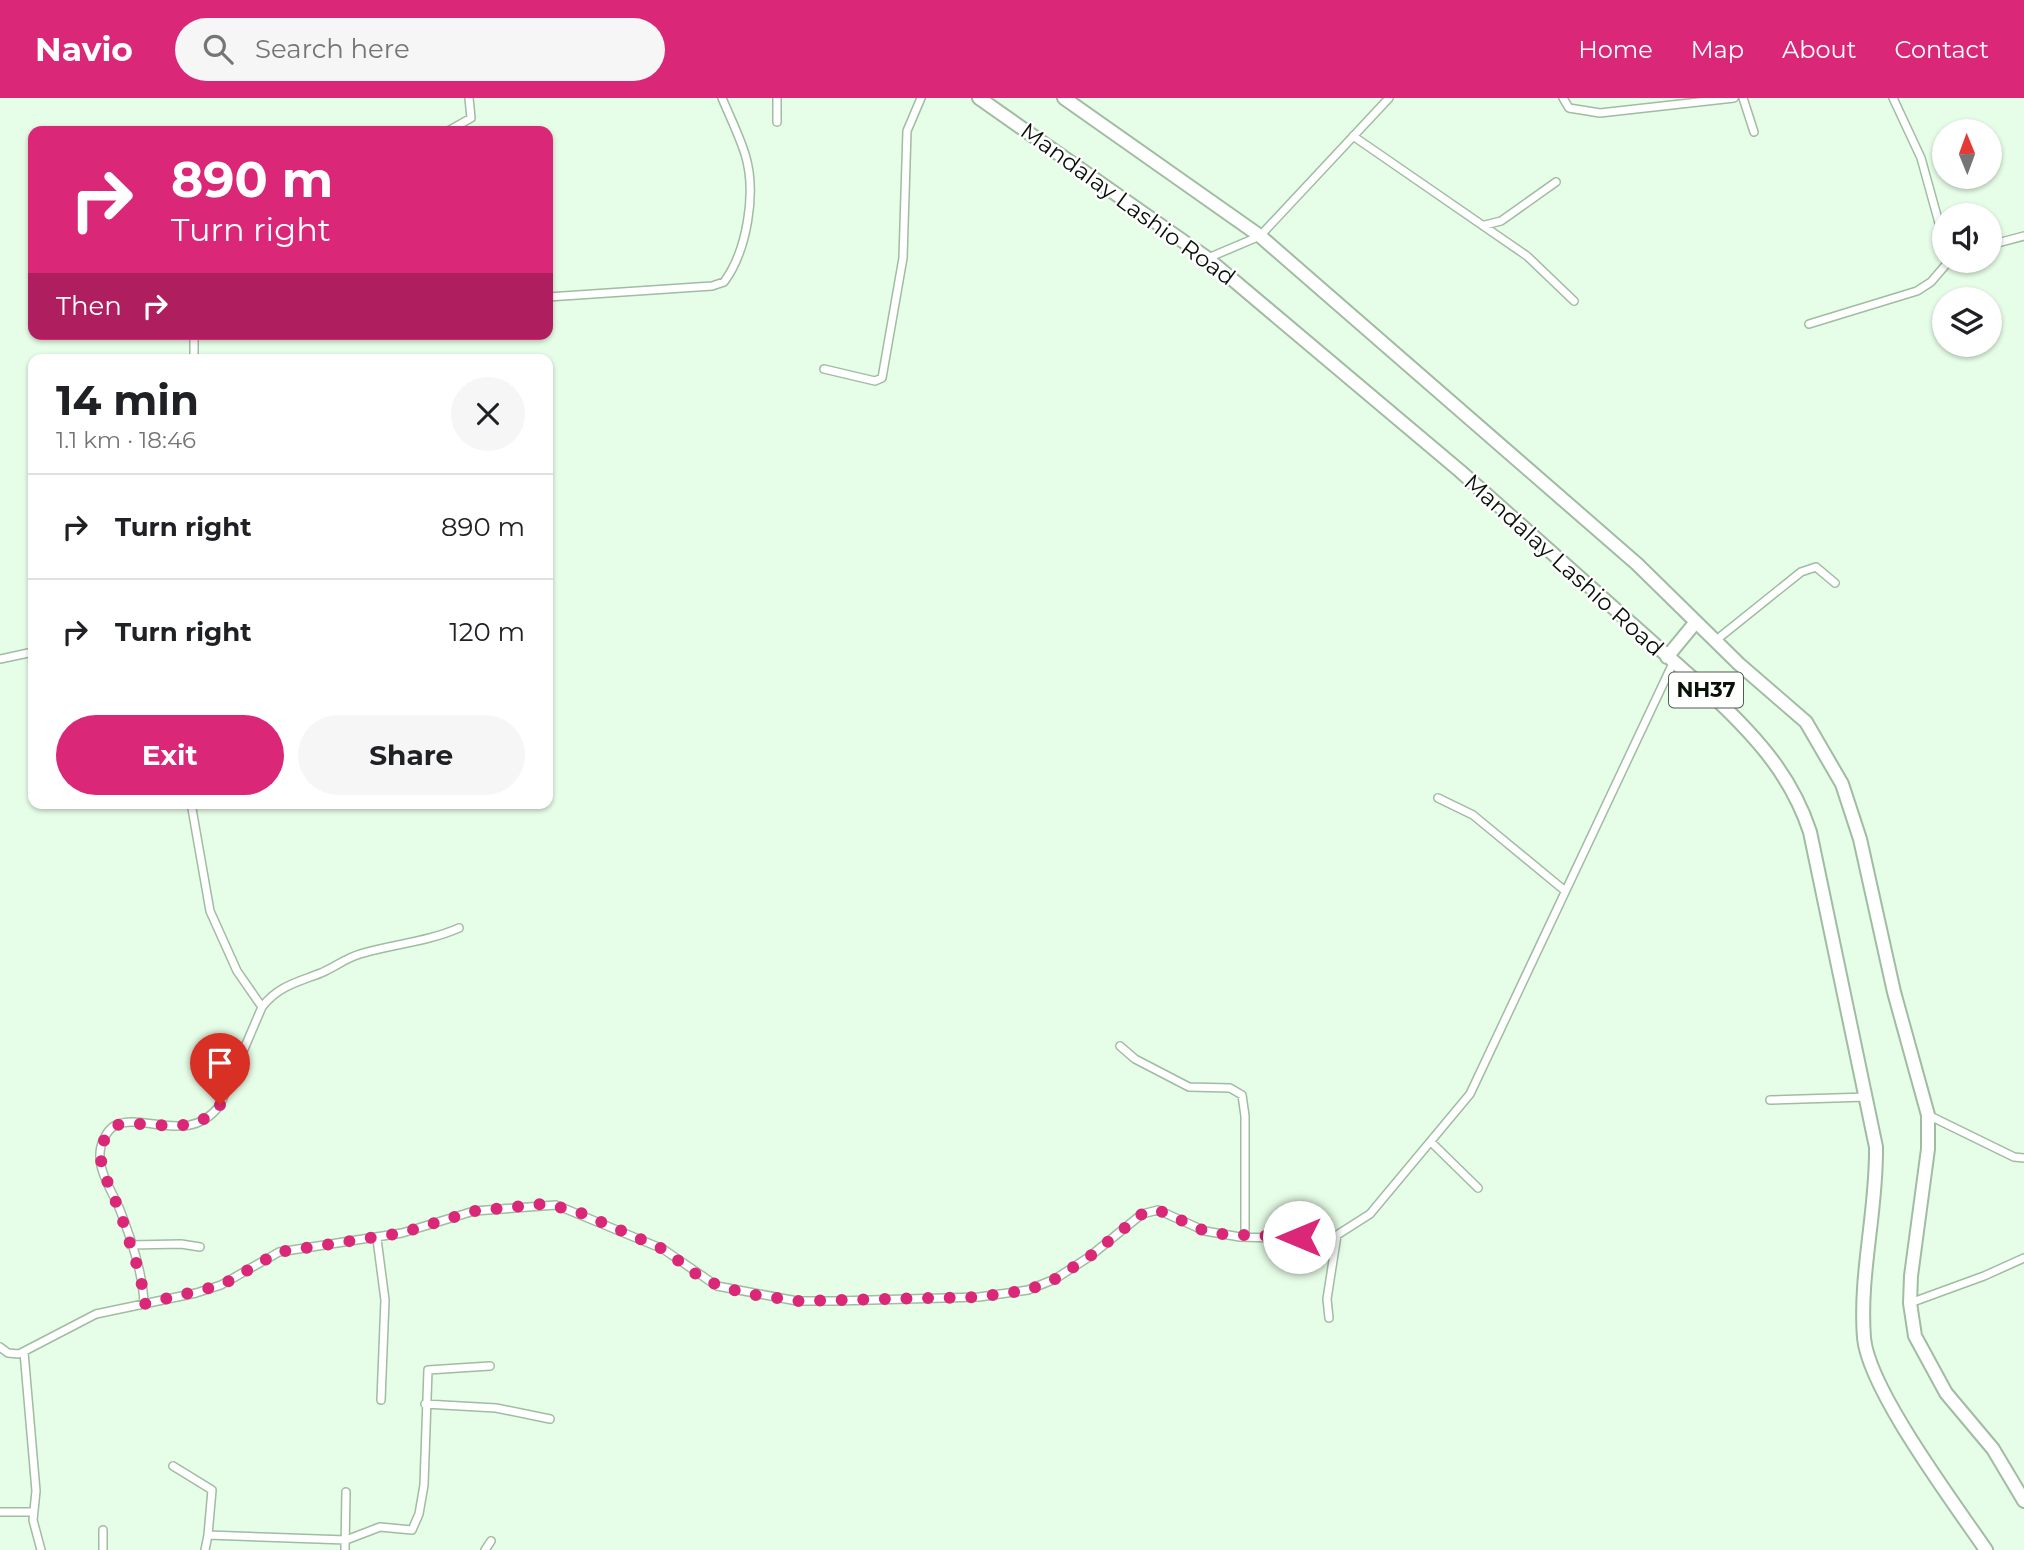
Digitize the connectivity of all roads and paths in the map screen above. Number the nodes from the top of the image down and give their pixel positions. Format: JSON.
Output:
{"nodes":[{"id":1,"x":469,"y":98,"type":"edge"},
{"id":2,"x":722,"y":98,"type":"edge"},
{"id":3,"x":777,"y":98,"type":"edge"},
{"id":4,"x":921,"y":98,"type":"edge"},
{"id":5,"x":979,"y":98,"type":"edge"},
{"id":6,"x":1063,"y":98,"type":"edge"},
{"id":7,"x":1389,"y":98,"type":"edge"},
{"id":8,"x":1563,"y":98,"type":"edge"},
{"id":9,"x":1734,"y":98,"type":"edge"},
{"id":10,"x":1743,"y":98,"type":"edge"},
{"id":11,"x":1893,"y":98,"type":"edge"},
{"id":12,"x":777,"y":122,"type":"dead end"},
{"id":13,"x":456,"y":126,"type":"edge"},
{"id":14,"x":1754,"y":132,"type":"dead end"},
{"id":15,"x":1353,"y":136,"type":"junction"},
{"id":16,"x":1556,"y":182,"type":"dead end"},
{"id":17,"x":1933,"y":203,"type":"edge"},
{"id":18,"x":1485,"y":225,"type":"junction"},
{"id":19,"x":1260,"y":236,"type":"junction"},
{"id":20,"x":2024,"y":236,"type":"edge"},
{"id":21,"x":2002,"y":242,"type":"edge"},
{"id":22,"x":1207,"y":258,"type":"junction"},
{"id":23,"x":1939,"y":273,"type":"edge"},
{"id":24,"x":553,"y":297,"type":"edge"},
{"id":25,"x":1574,"y":301,"type":"dead end"},
{"id":26,"x":1809,"y":324,"type":"dead end"},
{"id":27,"x":824,"y":369,"type":"dead end"},
{"id":28,"x":1835,"y":583,"type":"dead end"},
{"id":29,"x":1695,"y":622,"type":"junction"},
{"id":30,"x":1715,"y":641,"type":"junction"},
{"id":31,"x":28,"y":653,"type":"edge"},
{"id":32,"x":0,"y":659,"type":"edge"},
{"id":33,"x":1670,"y":660,"type":"junction"},
{"id":34,"x":1438,"y":798,"type":"dead end"},
{"id":35,"x":192,"y":809,"type":"edge"},
{"id":36,"x":1564,"y":890,"type":"junction"},
{"id":37,"x":458,"y":928,"type":"dead end"},
{"id":38,"x":262,"y":1007,"type":"junction"},
{"id":39,"x":1120,"y":1045,"type":"dead end"},
{"id":40,"x":1867,"y":1097,"type":"junction"},
{"id":41,"x":1770,"y":1100,"type":"dead end"},
{"id":42,"x":1928,"y":1115,"type":"junction"},
{"id":43,"x":1431,"y":1142,"type":"junction"},
{"id":44,"x":2024,"y":1158,"type":"edge"},
{"id":45,"x":1478,"y":1188,"type":"dead end"},
{"id":46,"x":1337,"y":1235,"type":"junction"},
{"id":47,"x":1245,"y":1237,"type":"junction"},
{"id":48,"x":377,"y":1238,"type":"junction"},
{"id":49,"x":130,"y":1245,"type":"junction"},
{"id":50,"x":200,"y":1247,"type":"dead end"},
{"id":51,"x":2024,"y":1258,"type":"edge"},
{"id":52,"x":1910,"y":1303,"type":"junction"},
{"id":53,"x":144,"y":1304,"type":"junction"},
{"id":54,"x":1329,"y":1318,"type":"dead end"},
{"id":55,"x":0,"y":1347,"type":"edge"},
{"id":56,"x":24,"y":1352,"type":"junction"},
{"id":57,"x":490,"y":1366,"type":"dead end"},
{"id":58,"x":381,"y":1400,"type":"dead end"},
{"id":59,"x":425,"y":1404,"type":"junction"},
{"id":60,"x":550,"y":1419,"type":"dead end"},
{"id":61,"x":173,"y":1466,"type":"dead end"},
{"id":62,"x":346,"y":1492,"type":"dead end"},
{"id":63,"x":2024,"y":1501,"type":"edge"},
{"id":64,"x":0,"y":1512,"type":"edge"},
{"id":65,"x":32,"y":1512,"type":"junction"},
{"id":66,"x":103,"y":1530,"type":"dead end"},
{"id":67,"x":208,"y":1535,"type":"junction"},
{"id":68,"x":346,"y":1540,"type":"junction"},
{"id":69,"x":491,"y":1541,"type":"dead end"},
{"id":70,"x":41,"y":1550,"type":"edge"},
{"id":71,"x":103,"y":1550,"type":"edge"},
{"id":72,"x":205,"y":1550,"type":"edge"},
{"id":73,"x":345,"y":1550,"type":"edge"},
{"id":74,"x":485,"y":1550,"type":"edge"},
{"id":75,"x":1986,"y":1550,"type":"edge"}],
"edges":[{"from":1,"to":13,"type":"street"},
{"from":2,"to":24,"type":"street"},
{"from":3,"to":12,"type":"street"},
{"from":4,"to":27,"type":"street"},
{"from":5,"to":22,"type":"highway","name":"Mandalay Lashio Road","number":"NH37"},
{"from":6,"to":19,"type":"highway","name":"Mandalay Lashio Road","number":"NH37"},
{"from":7,"to":15,"type":"street"},
{"from":8,"to":9,"type":"street"},
{"from":10,"to":14,"type":"street"},
{"from":11,"to":17,"type":"street"},
{"from":15,"to":18,"type":"street"},
{"from":15,"to":19,"type":"street"},
{"from":16,"to":18,"type":"street"},
{"from":18,"to":25,"type":"street"},
{"from":19,"to":22,"type":"street"},
{"from":19,"to":29,"type":"highway","name":"Mandalay Lashio Road","number":"NH37"},
{"from":20,"to":21,"type":"street"},
{"from":22,"to":33,"type":"highway","name":"Mandalay Lashio Road","number":"NH37"},
{"from":23,"to":26,"type":"street"},
{"from":28,"to":30,"type":"street"},
{"from":29,"to":30,"type":"highway","name":"Mandalay Lashio Road","number":"NH37"},
{"from":29,"to":33,"type":"highway"},
{"from":30,"to":42,"type":"highway","name":"Mandalay Lashio Road","number":"NH37"},
{"from":31,"to":32,"type":"street"},
{"from":33,"to":36,"type":"street"},
{"from":33,"to":40,"type":"highway","name":"Mandalay Lashio Road","number":"NH37"},
{"from":34,"to":36,"type":"street"},
{"from":35,"to":38,"type":"street"},
{"from":36,"to":43,"type":"street"},
{"from":37,"to":38,"type":"street"},
{"from":38,"to":49,"type":"street"},
{"from":39,"to":47,"type":"street"},
{"from":40,"to":41,"type":"street"},
{"from":40,"to":75,"type":"highway","name":"Mandalay Lashio Road","number":"NH37"},
{"from":42,"to":44,"type":"street"},
{"from":42,"to":52,"type":"highway","name":"Mandalay Lashio Road","number":"NH37"},
{"from":43,"to":45,"type":"street"},
{"from":43,"to":46,"type":"street"},
{"from":46,"to":47,"type":"street"},
{"from":46,"to":54,"type":"street"},
{"from":47,"to":48,"type":"street"},
{"from":48,"to":53,"type":"street"},
{"from":48,"to":58,"type":"street"},
{"from":49,"to":50,"type":"street"},
{"from":49,"to":53,"type":"street"},
{"from":51,"to":52,"type":"street"},
{"from":52,"to":63,"type":"highway","name":"Mandalay Lashio Road","number":"NH37"},
{"from":53,"to":56,"type":"street"},
{"from":55,"to":56,"type":"street"},
{"from":56,"to":65,"type":"street"},
{"from":57,"to":59,"type":"street"},
{"from":59,"to":60,"type":"street"},
{"from":59,"to":68,"type":"street"},
{"from":61,"to":67,"type":"street"},
{"from":62,"to":68,"type":"street"},
{"from":64,"to":65,"type":"street"},
{"from":65,"to":70,"type":"street"},
{"from":66,"to":71,"type":"street"},
{"from":67,"to":68,"type":"street"},
{"from":67,"to":72,"type":"street"},
{"from":68,"to":73,"type":"street"},
{"from":69,"to":74,"type":"street"}]}
